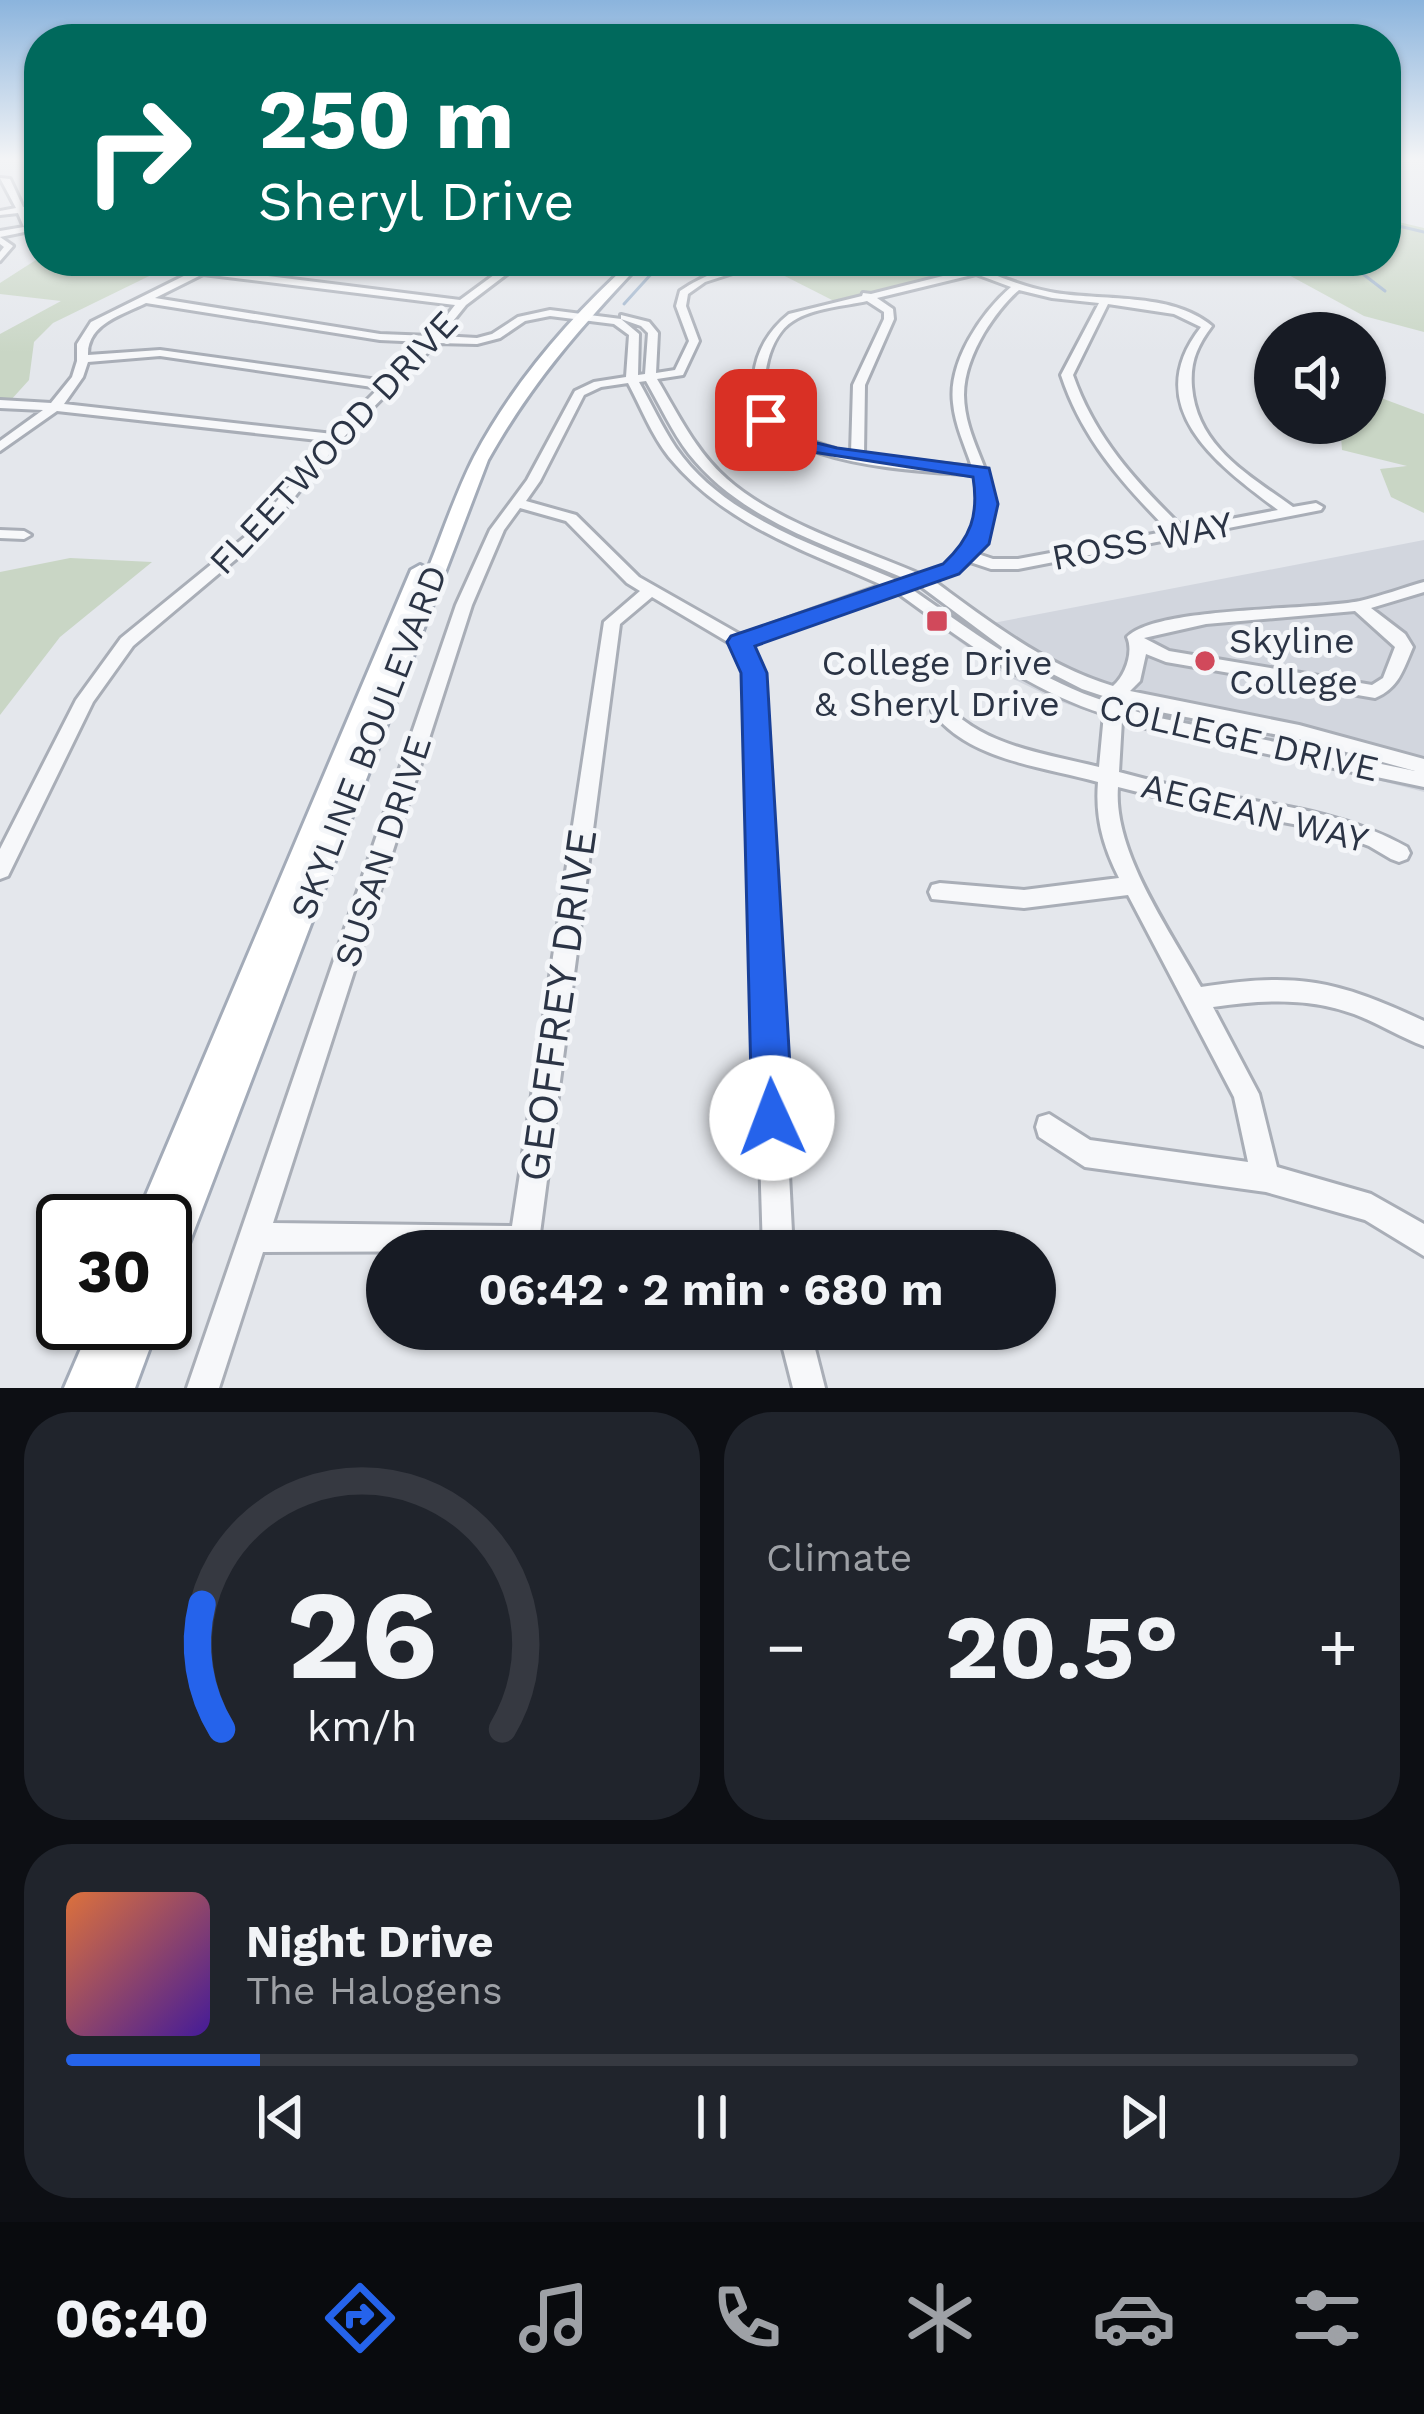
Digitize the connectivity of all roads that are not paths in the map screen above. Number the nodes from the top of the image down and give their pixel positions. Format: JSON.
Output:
{"nodes":[{"id":1,"x":0,"y":237,"type":"edge"},
{"id":2,"x":0,"y":258,"type":"edge"},
{"id":3,"x":191,"y":276,"type":"edge"},
{"id":4,"x":243,"y":276,"type":"edge"},
{"id":5,"x":498,"y":276,"type":"edge"},
{"id":6,"x":610,"y":276,"type":"edge"},
{"id":7,"x":621,"y":276,"type":"edge"},
{"id":8,"x":703,"y":276,"type":"edge"},
{"id":9,"x":715,"y":276,"type":"edge"},
{"id":10,"x":952,"y":276,"type":"edge"},
{"id":11,"x":988,"y":276,"type":"edge"},
{"id":12,"x":702,"y":280,"type":"junction"},
{"id":13,"x":1017,"y":287,"type":"junction"},
{"id":14,"x":866,"y":295,"type":"junction"},
{"id":15,"x":142,"y":299,"type":"junction"},
{"id":16,"x":462,"y":303,"type":"junction"},
{"id":17,"x":1104,"y":303,"type":"junction"},
{"id":18,"x":578,"y":315,"type":"junction"},
{"id":19,"x":434,"y":340,"type":"junction"},
{"id":20,"x":85,"y":358,"type":"junction"},
{"id":21,"x":641,"y":379,"type":"junction"},
{"id":22,"x":386,"y":385,"type":"junction"},
{"id":23,"x":0,"y":404,"type":"edge"},
{"id":24,"x":52,"y":406,"type":"junction"},
{"id":25,"x":336,"y":438,"type":"junction"},
{"id":26,"x":0,"y":447,"type":"edge"},
{"id":27,"x":856,"y":456,"type":"junction"},
{"id":28,"x":982,"y":472,"type":"junction"},
{"id":29,"x":515,"y":502,"type":"junction"},
{"id":30,"x":1316,"y":507,"type":"dead end"},
{"id":31,"x":1290,"y":512,"type":"junction"},
{"id":32,"x":1180,"y":533,"type":"junction"},
{"id":33,"x":0,"y":534,"type":"edge"},
{"id":34,"x":24,"y":535,"type":"dead end"},
{"id":35,"x":968,"y":556,"type":"junction"},
{"id":36,"x":922,"y":581,"type":"junction"},
{"id":37,"x":898,"y":586,"type":"junction"},
{"id":38,"x":1424,"y":587,"type":"edge"},
{"id":39,"x":650,"y":590,"type":"junction"},
{"id":40,"x":1359,"y":606,"type":"junction"},
{"id":41,"x":740,"y":642,"type":"junction"},
{"id":42,"x":1139,"y":645,"type":"junction"},
{"id":43,"x":1114,"y":703,"type":"junction"},
{"id":44,"x":941,"y":711,"type":"dead end"},
{"id":45,"x":1368,"y":758,"type":"junction"},
{"id":46,"x":1424,"y":762,"type":"edge"},
{"id":47,"x":1108,"y":777,"type":"junction"},
{"id":48,"x":1424,"y":783,"type":"edge"},
{"id":49,"x":1399,"y":854,"type":"dead end"},
{"id":50,"x":0,"y":870,"type":"edge"},
{"id":51,"x":1133,"y":885,"type":"junction"},
{"id":52,"x":940,"y":892,"type":"dead end"},
{"id":53,"x":1194,"y":999,"type":"junction"},
{"id":54,"x":1424,"y":1034,"type":"edge"},
{"id":55,"x":1048,"y":1127,"type":"dead end"},
{"id":56,"x":1266,"y":1178,"type":"junction"},
{"id":57,"x":163,"y":1194,"type":"edge"},
{"id":58,"x":192,"y":1194,"type":"edge"},
{"id":59,"x":777,"y":1230,"type":"edge"},
{"id":60,"x":254,"y":1237,"type":"junction"},
{"id":61,"x":1424,"y":1240,"type":"edge"},
{"id":62,"x":99,"y":1350,"type":"edge"},
{"id":63,"x":131,"y":1350,"type":"edge"},
{"id":64,"x":799,"y":1350,"type":"edge"},
{"id":65,"x":83,"y":1388,"type":"edge"},
{"id":66,"x":116,"y":1388,"type":"edge"},
{"id":67,"x":203,"y":1388,"type":"edge"},
{"id":68,"x":809,"y":1388,"type":"edge"}],
"edges":[{"from":1,"to":2,"type":"street"},
{"from":3,"to":15,"type":"street"},
{"from":4,"to":16,"type":"street"},
{"from":5,"to":16,"type":"street","name":"FLEETWOOD DRIVE"},
{"from":6,"to":18,"type":"main road","name":"SKYLINE BOULEVARD"},
{"from":7,"to":18,"type":"main road","name":"SKYLINE BOULEVARD"},
{"from":8,"to":12,"type":"street"},
{"from":9,"to":12,"type":"street"},
{"from":10,"to":14,"type":"street"},
{"from":11,"to":13,"type":"street"},
{"from":12,"to":21,"type":"street"},
{"from":13,"to":17,"type":"street"},
{"from":13,"to":28,"type":"street"},
{"from":14,"to":27,"type":"street"},
{"from":14,"to":27,"type":"street"},
{"from":15,"to":19,"type":"street"},
{"from":15,"to":20,"type":"street"},
{"from":16,"to":19,"type":"street","name":"FLEETWOOD DRIVE"},
{"from":17,"to":31,"type":"street"},
{"from":17,"to":32,"type":"street"},
{"from":18,"to":19,"type":"street"},
{"from":18,"to":21,"type":"street","name":"COLLEGE DRIVE"},
{"from":18,"to":21,"type":"street","name":"COLLEGE DRIVE"},
{"from":18,"to":57,"type":"main road","name":"SKYLINE BOULEVARD"},
{"from":18,"to":58,"type":"main road","name":"SKYLINE BOULEVARD"},
{"from":19,"to":22,"type":"street","name":"FLEETWOOD DRIVE"},
{"from":20,"to":22,"type":"street"},
{"from":20,"to":24,"type":"street"},
{"from":21,"to":29,"type":"street","name":"SUSAN DRIVE"},
{"from":21,"to":36,"type":"street","name":"COLLEGE DRIVE"},
{"from":21,"to":37,"type":"street","name":"COLLEGE DRIVE"},
{"from":22,"to":25,"type":"street","name":"FLEETWOOD DRIVE"},
{"from":23,"to":24,"type":"street"},
{"from":24,"to":25,"type":"street"},
{"from":24,"to":26,"type":"street"},
{"from":25,"to":50,"type":"street","name":"FLEETWOOD DRIVE"},
{"from":27,"to":28,"type":"street"},
{"from":28,"to":35,"type":"street"},
{"from":29,"to":39,"type":"street"},
{"from":29,"to":60,"type":"street","name":"SUSAN DRIVE"},
{"from":30,"to":31,"type":"street","name":"ROSS WAY"},
{"from":31,"to":32,"type":"street","name":"ROSS WAY"},
{"from":32,"to":35,"type":"street","name":"ROSS WAY"},
{"from":33,"to":34,"type":"street"},
{"from":35,"to":36,"type":"street"},
{"from":36,"to":37,"type":"street"},
{"from":36,"to":43,"type":"street","name":"COLLEGE DRIVE"},
{"from":37,"to":41,"type":"street"},
{"from":37,"to":43,"type":"street","name":"COLLEGE DRIVE"},
{"from":38,"to":40,"type":"street"},
{"from":39,"to":41,"type":"street"},
{"from":39,"to":60,"type":"street","name":"GEOFFREY DRIVE"},
{"from":40,"to":42,"type":"street"},
{"from":40,"to":42,"type":"street"},
{"from":41,"to":59,"type":"street"},
{"from":42,"to":43,"type":"street"},
{"from":43,"to":45,"type":"street","name":"COLLEGE DRIVE"},
{"from":43,"to":47,"type":"street"},
{"from":44,"to":47,"type":"street","name":"AEGEAN WAY"},
{"from":45,"to":46,"type":"street","name":"COLLEGE DRIVE"},
{"from":45,"to":48,"type":"street"},
{"from":47,"to":49,"type":"street","name":"AEGEAN WAY"},
{"from":47,"to":51,"type":"street"},
{"from":51,"to":52,"type":"street"},
{"from":51,"to":53,"type":"street"},
{"from":53,"to":54,"type":"street"},
{"from":53,"to":56,"type":"street"},
{"from":55,"to":56,"type":"street"},
{"from":56,"to":61,"type":"street"},
{"from":60,"to":67,"type":"street","name":"SUSAN DRIVE"},
{"from":62,"to":65,"type":"main road"},
{"from":63,"to":66,"type":"main road"},
{"from":64,"to":68,"type":"street"}]}
